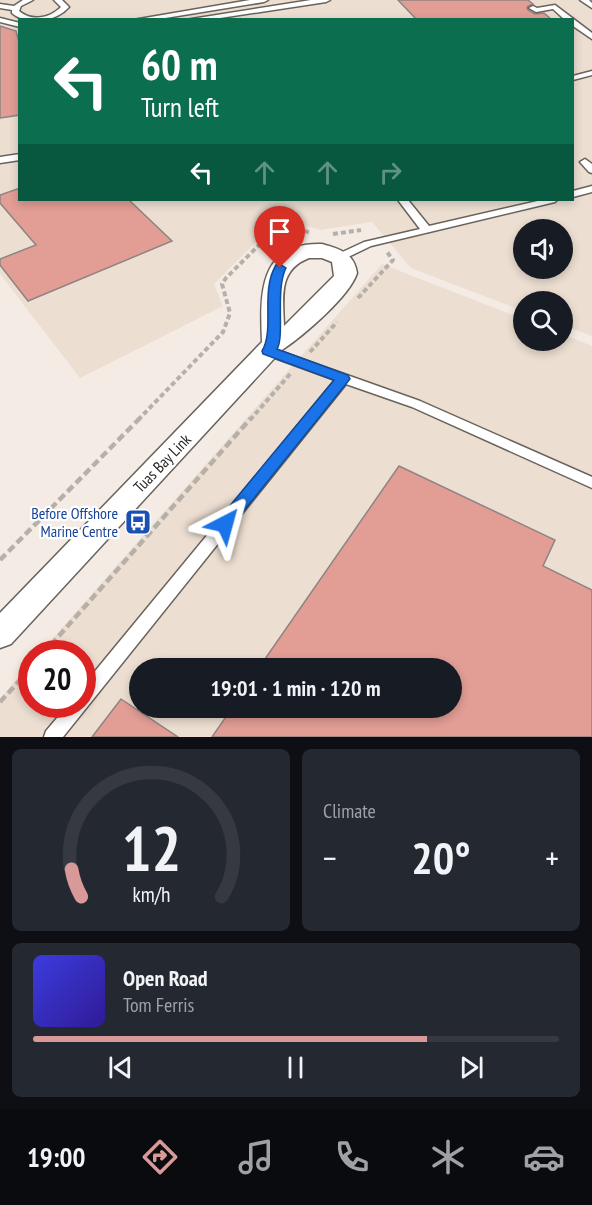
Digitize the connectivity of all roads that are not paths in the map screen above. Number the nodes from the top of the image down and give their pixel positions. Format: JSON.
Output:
{"nodes":[{"id":1,"x":29,"y":0,"type":"edge"},
{"id":2,"x":58,"y":0,"type":"edge"},
{"id":3,"x":185,"y":0,"type":"edge"},
{"id":4,"x":207,"y":0,"type":"edge"},
{"id":5,"x":264,"y":0,"type":"edge"},
{"id":6,"x":326,"y":0,"type":"edge"},
{"id":7,"x":584,"y":0,"type":"edge"},
{"id":8,"x":282,"y":3,"type":"edge"},
{"id":9,"x":0,"y":6,"type":"edge"},
{"id":10,"x":592,"y":6,"type":"edge"},
{"id":11,"x":15,"y":8,"type":"junction"},
{"id":12,"x":211,"y":8,"type":"junction"},
{"id":13,"x":533,"y":8,"type":"dead end"},
{"id":14,"x":63,"y":16,"type":"edge"},
{"id":15,"x":189,"y":16,"type":"edge"},
{"id":16,"x":215,"y":16,"type":"junction"},
{"id":17,"x":24,"y":18,"type":"edge"},
{"id":18,"x":48,"y":18,"type":"edge"},
{"id":19,"x":162,"y":18,"type":"edge"},
{"id":20,"x":568,"y":18,"type":"edge"},
{"id":21,"x":0,"y":20,"type":"edge"},
{"id":22,"x":574,"y":23,"type":"edge"},
{"id":23,"x":18,"y":24,"type":"edge"},
{"id":24,"x":592,"y":37,"type":"edge"},
{"id":25,"x":592,"y":74,"type":"edge"},
{"id":26,"x":574,"y":78,"type":"edge"},
{"id":27,"x":18,"y":157,"type":"edge"},
{"id":28,"x":0,"y":160,"type":"edge"},
{"id":29,"x":585,"y":162,"type":"dead end"},
{"id":30,"x":592,"y":170,"type":"edge"},
{"id":31,"x":592,"y":189,"type":"edge"},
{"id":32,"x":574,"y":194,"type":"edge"},
{"id":33,"x":404,"y":201,"type":"edge"},
{"id":34,"x":548,"y":201,"type":"edge"},
{"id":35,"x":426,"y":230,"type":"junction"},
{"id":36,"x":340,"y":257,"type":"junction"},
{"id":37,"x":271,"y":348,"type":"junction"},
{"id":38,"x":343,"y":379,"type":"junction"},
{"id":39,"x":592,"y":483,"type":"edge"},
{"id":40,"x":0,"y":634,"type":"edge"},
{"id":41,"x":96,"y":683,"type":"edge"},
{"id":42,"x":68,"y":718,"type":"edge"},
{"id":43,"x":52,"y":737,"type":"edge"}],
"edges":[{"from":1,"to":11,"type":"lane"},
{"from":2,"to":14,"type":"lane"},
{"from":3,"to":15,"type":"lane"},
{"from":4,"to":12,"type":"lane"},
{"from":5,"to":12,"type":"lane"},
{"from":6,"to":8,"type":"lane"},
{"from":7,"to":10,"type":"lane"},
{"from":8,"to":16,"type":"lane"},
{"from":9,"to":11,"type":"lane"},
{"from":11,"to":17,"type":"lane"},
{"from":12,"to":15,"type":"lane"},
{"from":12,"to":16,"type":"lane"},
{"from":13,"to":20,"type":"lane"},
{"from":14,"to":18,"type":"lane"},
{"from":15,"to":16,"type":"lane"},
{"from":15,"to":19,"type":"lane"},
{"from":21,"to":23,"type":"lane"},
{"from":22,"to":24,"type":"lane"},
{"from":25,"to":26,"type":"lane"},
{"from":27,"to":28,"type":"lane"},
{"from":29,"to":30,"type":"lane"},
{"from":31,"to":32,"type":"lane"},
{"from":33,"to":35,"type":"lane"},
{"from":34,"to":35,"type":"lane"},
{"from":35,"to":36,"type":"lane"},
{"from":36,"to":37,"type":"street","name":"Tuas Bay Link"},
{"from":36,"to":37,"type":"street"},
{"from":37,"to":38,"type":"lane"},
{"from":37,"to":40,"type":"street","name":"Tuas Bay Link"},
{"from":38,"to":39,"type":"lane"},
{"from":38,"to":41,"type":"lane"},
{"from":42,"to":43,"type":"lane"}]}
